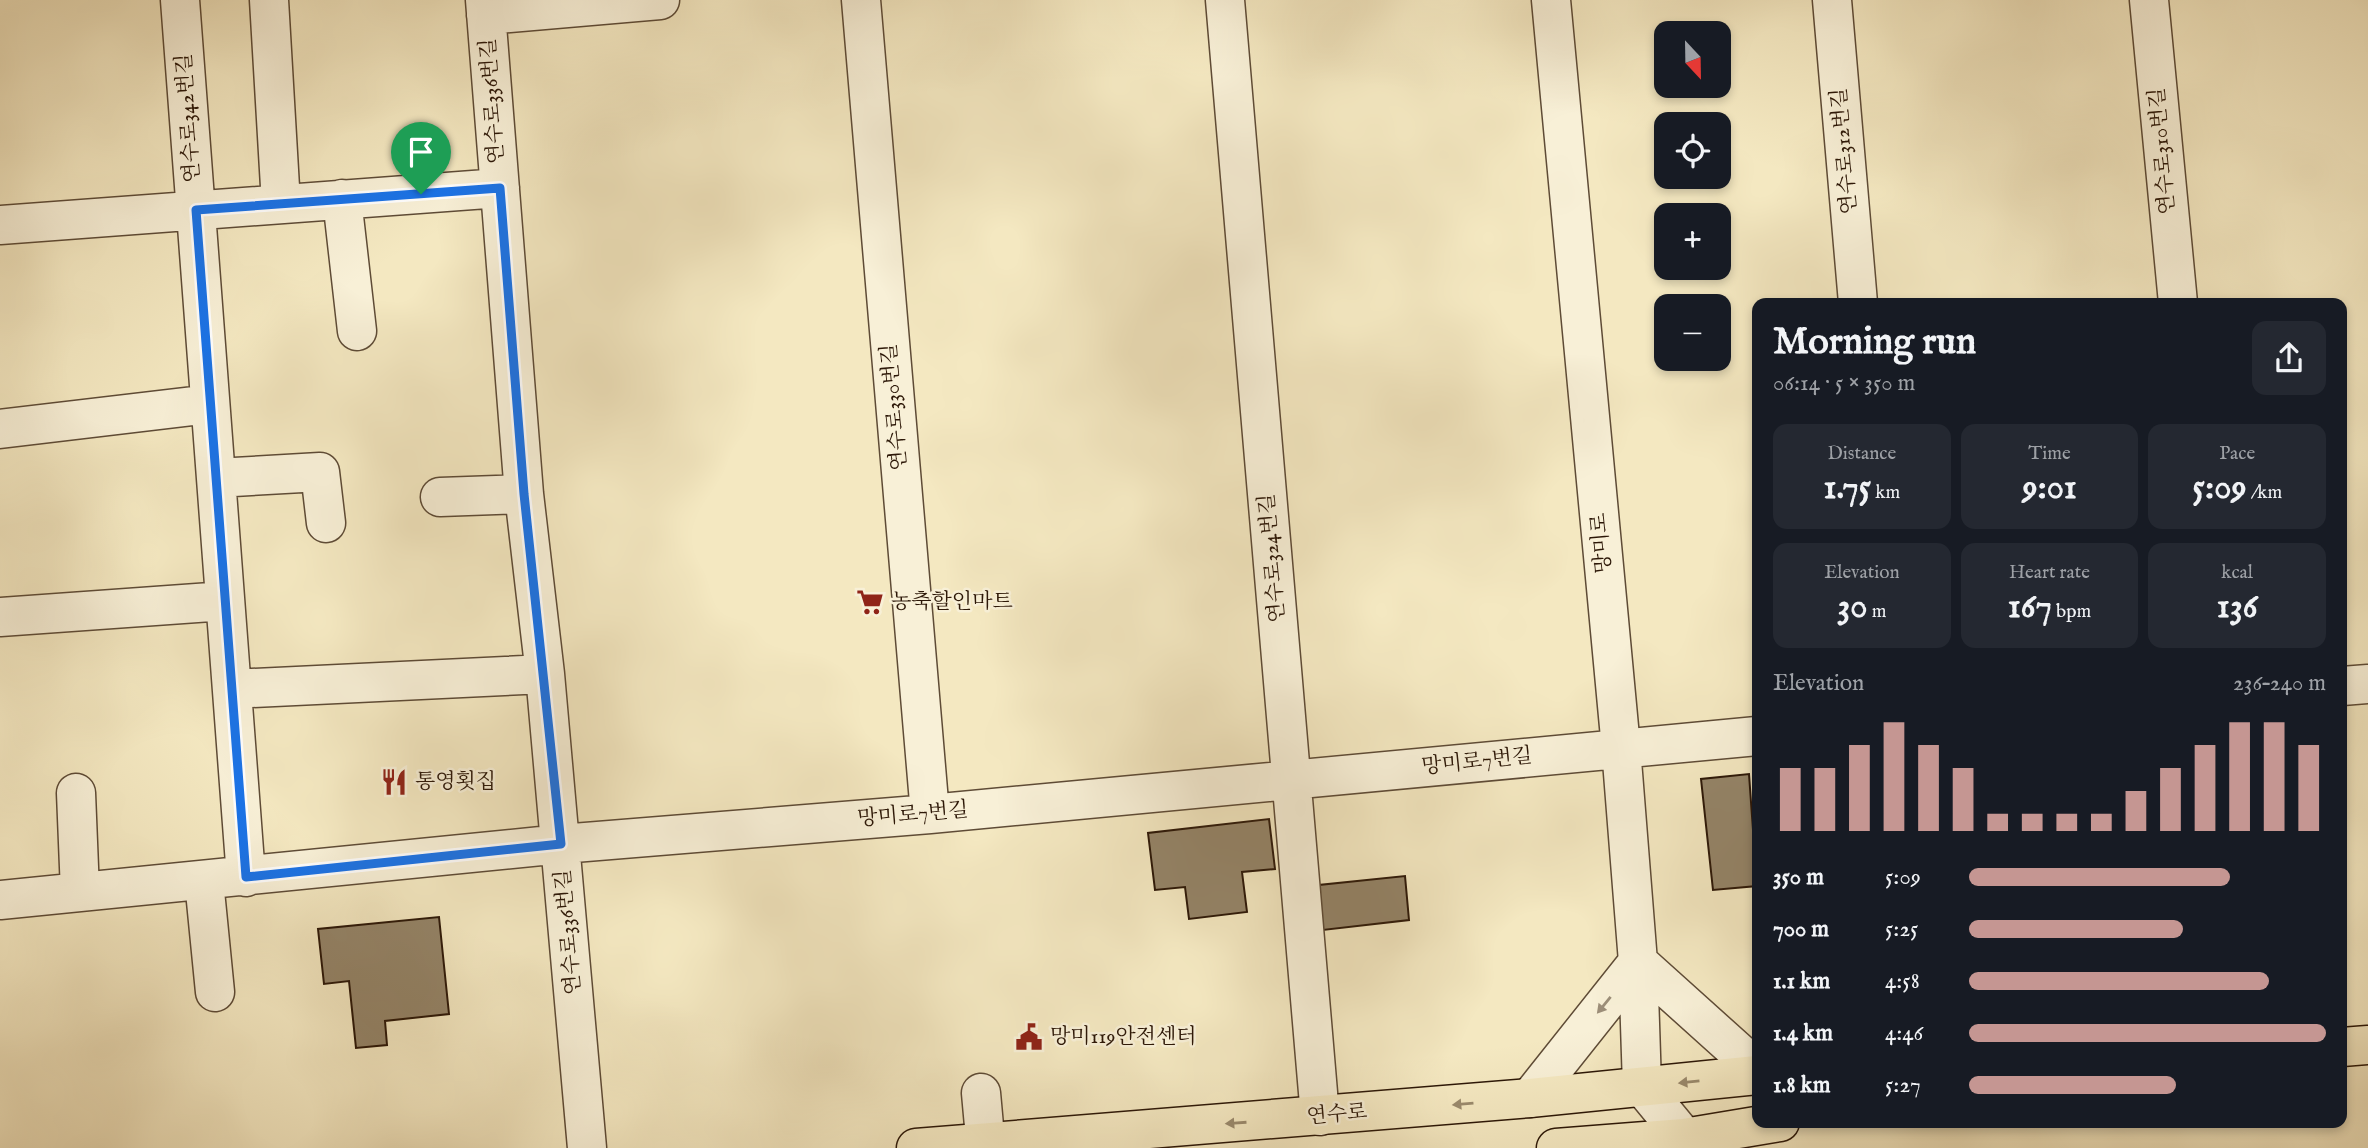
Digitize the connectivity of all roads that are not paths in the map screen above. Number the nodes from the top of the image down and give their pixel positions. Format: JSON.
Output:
{"nodes":[{"id":1,"x":180,"y":0,"type":"edge"},
{"id":2,"x":270,"y":0,"type":"edge"},
{"id":3,"x":660,"y":0,"type":"edge"},
{"id":4,"x":861,"y":0,"type":"edge"},
{"id":5,"x":1225,"y":0,"type":"edge"},
{"id":6,"x":1551,"y":0,"type":"edge"},
{"id":7,"x":1832,"y":0,"type":"edge"},
{"id":8,"x":2149,"y":0,"type":"edge"},
{"id":9,"x":486,"y":8,"type":"edge"},
{"id":10,"x":500,"y":188,"type":"junction"},
{"id":11,"x":342,"y":199,"type":"junction"},
{"id":12,"x":281,"y":204,"type":"junction"},
{"id":13,"x":196,"y":210,"type":"junction"},
{"id":14,"x":0,"y":225,"type":"edge"},
{"id":15,"x":1858,"y":298,"type":"edge"},
{"id":16,"x":2178,"y":298,"type":"edge"},
{"id":17,"x":357,"y":331,"type":"dead end"},
{"id":18,"x":210,"y":404,"type":"junction"},
{"id":19,"x":0,"y":429,"type":"edge"},
{"id":20,"x":216,"y":478,"type":"junction"},
{"id":21,"x":524,"y":494,"type":"junction"},
{"id":22,"x":440,"y":497,"type":"dead end"},
{"id":23,"x":326,"y":523,"type":"dead end"},
{"id":24,"x":225,"y":601,"type":"junction"},
{"id":25,"x":0,"y":617,"type":"edge"},
{"id":26,"x":545,"y":674,"type":"junction"},
{"id":27,"x":2368,"y":684,"type":"edge"},
{"id":28,"x":2347,"y":686,"type":"edge"},
{"id":29,"x":232,"y":689,"type":"junction"},
{"id":30,"x":1752,"y":736,"type":"edge"},
{"id":31,"x":1621,"y":748,"type":"junction"},
{"id":32,"x":1292,"y":781,"type":"junction"},
{"id":33,"x":76,"y":793,"type":"dead end"},
{"id":34,"x":930,"y":814,"type":"junction"},
{"id":35,"x":561,"y":844,"type":"junction"},
{"id":36,"x":246,"y":877,"type":"junction"},
{"id":37,"x":204,"y":881,"type":"junction"},
{"id":38,"x":80,"y":892,"type":"junction"},
{"id":39,"x":0,"y":900,"type":"edge"},
{"id":40,"x":1638,"y":962,"type":"junction"},
{"id":41,"x":215,"y":992,"type":"dead end"},
{"id":42,"x":2368,"y":1045,"type":"edge"},
{"id":43,"x":2347,"y":1047,"type":"edge"},
{"id":44,"x":1752,"y":1065,"type":"edge"},
{"id":45,"x":1752,"y":1075,"type":"edge"},
{"id":46,"x":1643,"y":1086,"type":"junction"},
{"id":47,"x":981,"y":1093,"type":"dead end"},
{"id":48,"x":1530,"y":1098,"type":"junction"},
{"id":49,"x":1320,"y":1116,"type":"junction"},
{"id":50,"x":1754,"y":1128,"type":"edge"},
{"id":51,"x":1688,"y":1143,"type":"edge"},
{"id":52,"x":986,"y":1145,"type":"edge"},
{"id":53,"x":587,"y":1148,"type":"edge"},
{"id":54,"x":916,"y":1148,"type":"edge"},
{"id":55,"x":1556,"y":1148,"type":"edge"}],
"edges":[{"from":1,"to":13,"type":"street","name":"연수로342번길"},
{"from":2,"to":12,"type":"street"},
{"from":3,"to":9,"type":"street"},
{"from":4,"to":34,"type":"street","name":"연수로330번길"},
{"from":5,"to":32,"type":"street","name":"연수로324번길"},
{"from":6,"to":31,"type":"street","name":"망미로"},
{"from":7,"to":15,"type":"street","name":"연수로312번길"},
{"from":8,"to":16,"type":"street","name":"연수로310번길"},
{"from":9,"to":10,"type":"street","name":"연수로336번길"},
{"from":10,"to":11,"type":"street"},
{"from":10,"to":21,"type":"street","name":"연수로336번길"},
{"from":11,"to":12,"type":"street"},
{"from":11,"to":17,"type":"street"},
{"from":12,"to":13,"type":"street"},
{"from":13,"to":14,"type":"street"},
{"from":13,"to":18,"type":"street","name":"연수로342번길"},
{"from":18,"to":19,"type":"street"},
{"from":18,"to":20,"type":"street","name":"연수로342번길"},
{"from":20,"to":23,"type":"street"},
{"from":20,"to":24,"type":"street","name":"연수로342번길"},
{"from":21,"to":22,"type":"street"},
{"from":21,"to":26,"type":"street","name":"연수로336번길"},
{"from":24,"to":25,"type":"street"},
{"from":24,"to":29,"type":"street","name":"연수로342번길"},
{"from":26,"to":29,"type":"street"},
{"from":26,"to":35,"type":"street","name":"연수로336번길"},
{"from":27,"to":28,"type":"street"},
{"from":29,"to":36,"type":"street","name":"연수로342번길"},
{"from":30,"to":31,"type":"street","name":"망미로7번길"},
{"from":31,"to":32,"type":"street","name":"망미로7번길"},
{"from":31,"to":40,"type":"street","name":"망미로"},
{"from":32,"to":34,"type":"street","name":"망미로7번길"},
{"from":32,"to":49,"type":"street","name":"연수로324번길"},
{"from":33,"to":38,"type":"street"},
{"from":34,"to":35,"type":"street","name":"망미로7번길"},
{"from":35,"to":36,"type":"street","name":"망미로7번길"},
{"from":35,"to":53,"type":"street","name":"연수로336번길"},
{"from":36,"to":37,"type":"street","name":"망미로7번길"},
{"from":37,"to":38,"type":"street","name":"망미로7번길"},
{"from":37,"to":41,"type":"street"},
{"from":38,"to":39,"type":"street","name":"망미로7번길"},
{"from":40,"to":44,"type":"street"},
{"from":40,"to":46,"type":"street","name":"망미로"},
{"from":40,"to":48,"type":"street","one_way":true},
{"from":42,"to":43,"type":"main road"},
{"from":45,"to":46,"type":"main road","name":"연수로","one_way":true},
{"from":46,"to":48,"type":"main road","name":"연수로"},
{"from":46,"to":51,"type":"street"},
{"from":47,"to":52,"type":"street"},
{"from":48,"to":49,"type":"main road","name":"연수로","one_way":true},
{"from":49,"to":52,"type":"main road","name":"연수로","one_way":true},
{"from":50,"to":51,"type":"main road"},
{"from":51,"to":55,"type":"main road"},
{"from":52,"to":54,"type":"main road","name":"연수로"}]}
